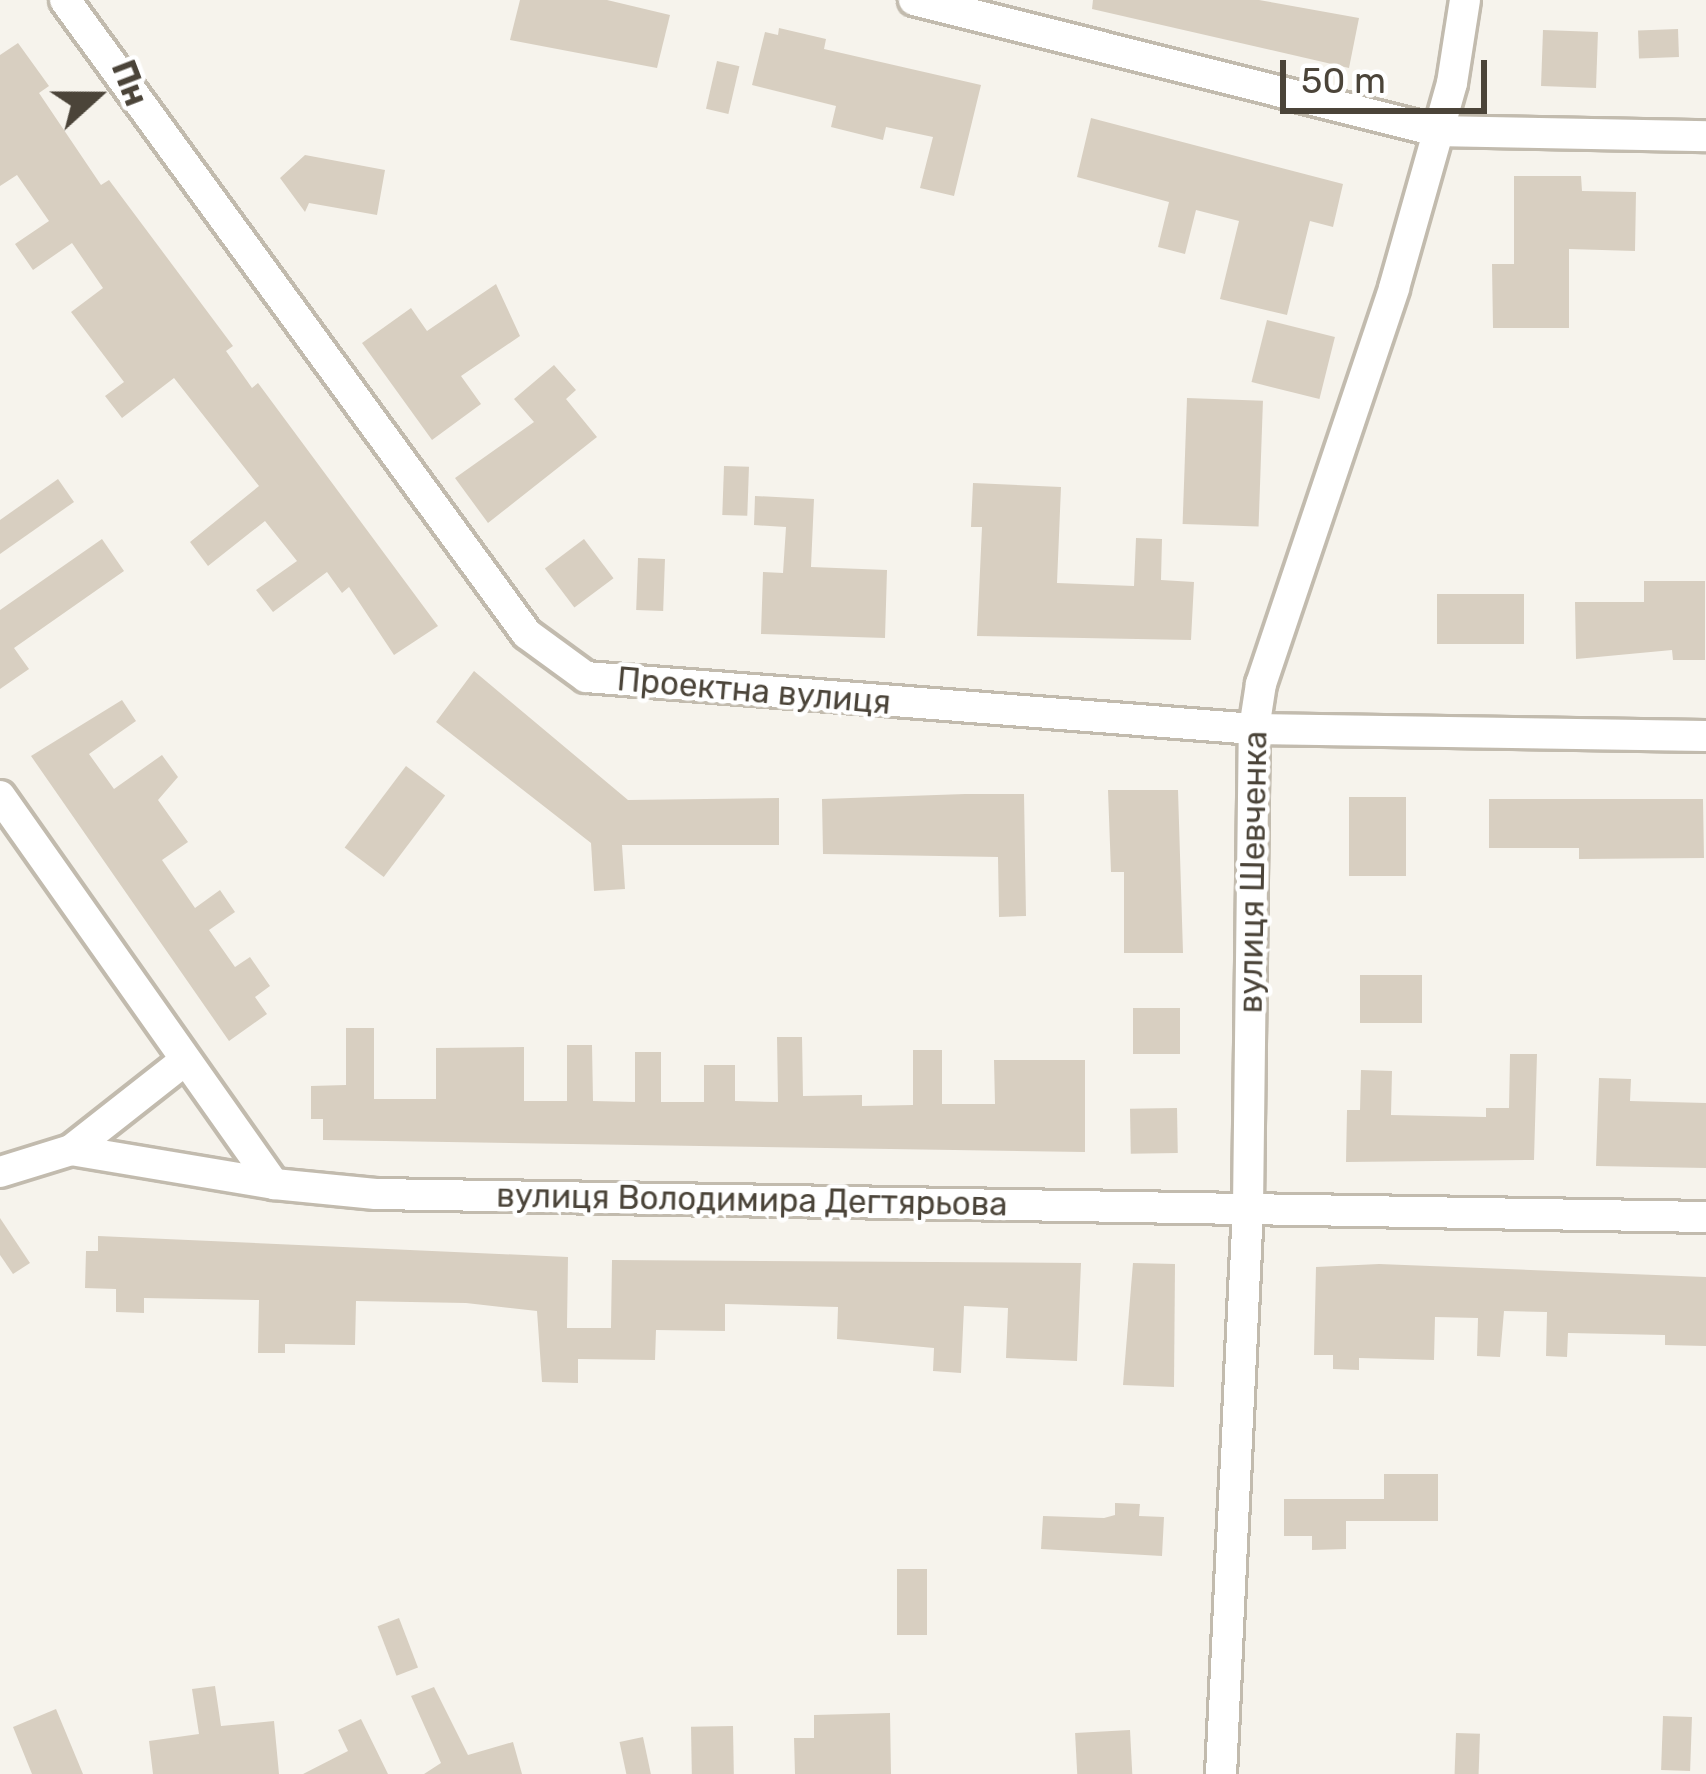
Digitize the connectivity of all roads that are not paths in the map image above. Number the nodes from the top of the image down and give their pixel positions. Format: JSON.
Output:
{"nodes":[{"id":1,"x":65,"y":0,"type":"edge"},
{"id":2,"x":914,"y":0,"type":"edge"},
{"id":3,"x":1465,"y":0,"type":"edge"},
{"id":4,"x":1437,"y":130,"type":"junction"},
{"id":5,"x":1706,"y":136,"type":"edge"},
{"id":6,"x":1254,"y":729,"type":"junction"},
{"id":7,"x":1706,"y":736,"type":"edge"},
{"id":8,"x":0,"y":796,"type":"edge"},
{"id":9,"x":183,"y":1062,"type":"junction"},
{"id":10,"x":70,"y":1150,"type":"junction"},
{"id":11,"x":0,"y":1172,"type":"edge"},
{"id":12,"x":274,"y":1184,"type":"junction"},
{"id":13,"x":1248,"y":1207,"type":"junction"},
{"id":14,"x":1706,"y":1217,"type":"edge"},
{"id":15,"x":1221,"y":1774,"type":"edge"}],
"edges":[{"from":1,"to":6,"type":"street","name":"Проектна вулиця"},
{"from":2,"to":4,"type":"street"},
{"from":3,"to":4,"type":"street","name":"вулиця Шевченка"},
{"from":4,"to":5,"type":"street"},
{"from":4,"to":6,"type":"street","name":"вулиця Шевченка"},
{"from":6,"to":7,"type":"street","name":"Проектна вулиця"},
{"from":6,"to":13,"type":"street","name":"вулиця Шевченка"},
{"from":8,"to":9,"type":"street"},
{"from":9,"to":10,"type":"street"},
{"from":9,"to":12,"type":"street"},
{"from":10,"to":11,"type":"street"},
{"from":10,"to":12,"type":"street","name":"вулиця Володимира Дегтярьова"},
{"from":12,"to":13,"type":"street","name":"вулиця Володимира Дегтярьова"},
{"from":13,"to":14,"type":"street","name":"вулиця Володимира Дегтярьова"},
{"from":13,"to":15,"type":"street","name":"вулиця Шевченка"}]}
